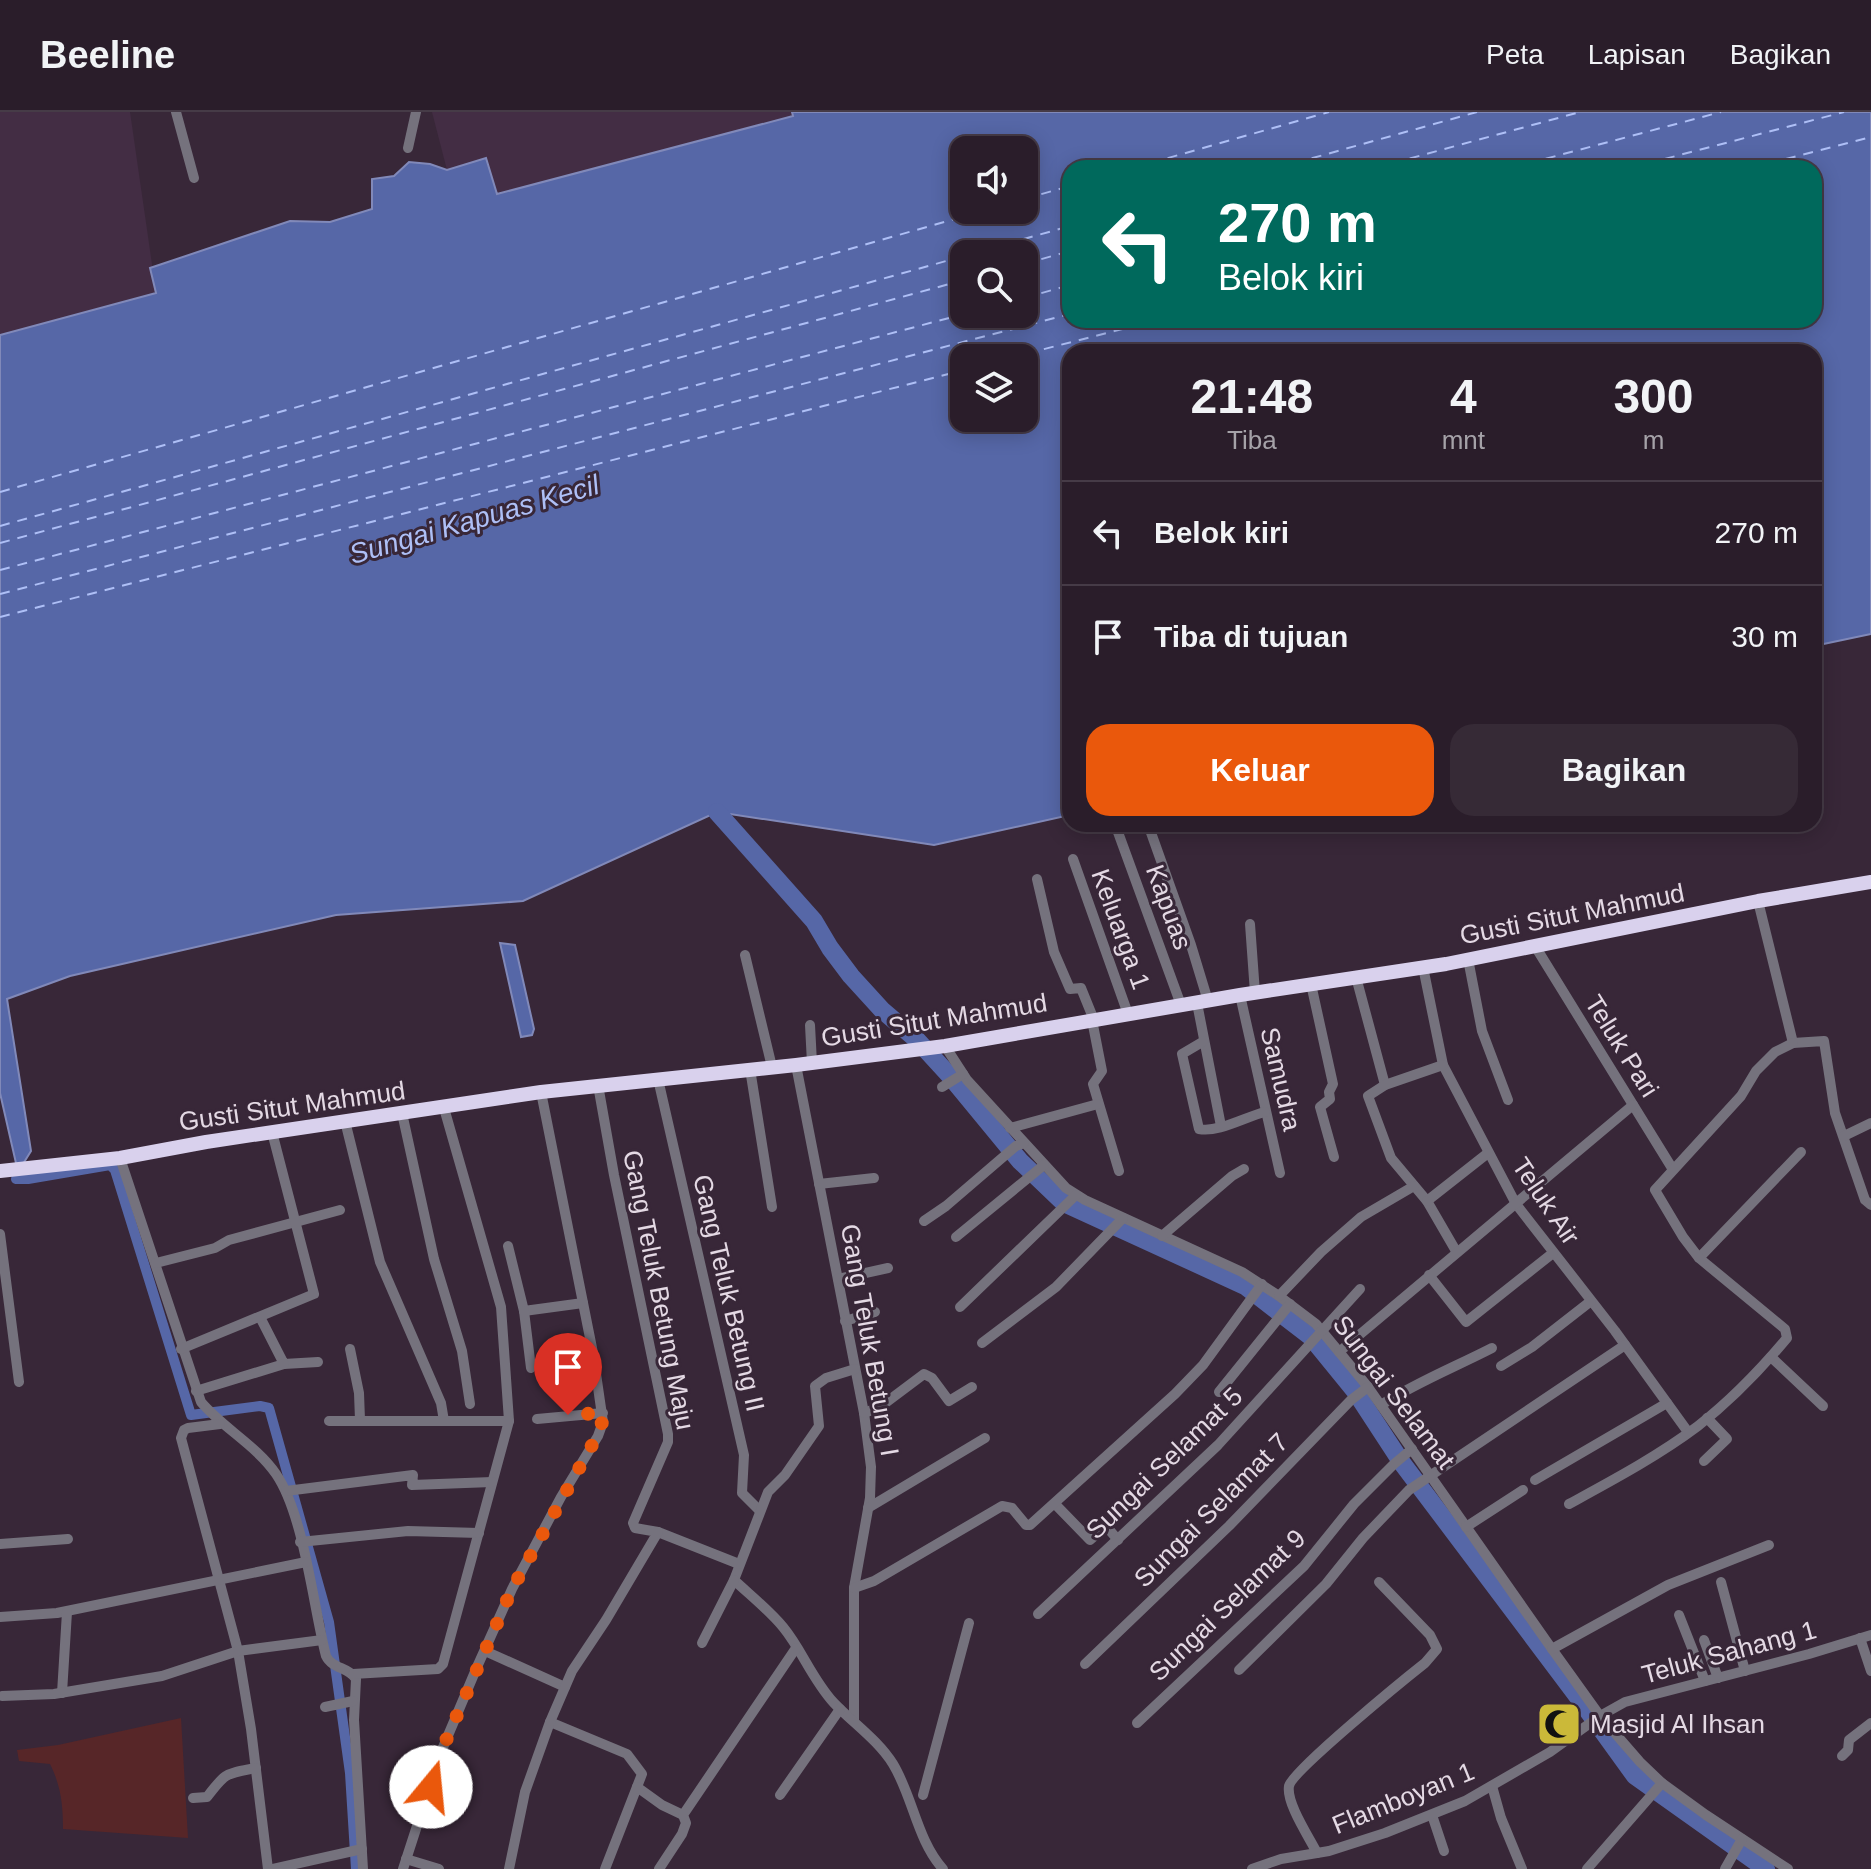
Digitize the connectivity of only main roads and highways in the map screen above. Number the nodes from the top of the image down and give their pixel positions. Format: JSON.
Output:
{"nodes":[{"id":1,"x":1871,"y":882,"type":"edge"},
{"id":2,"x":0,"y":1171,"type":"edge"}],
"edges":[{"from":1,"to":2,"type":"highway","name":"Gusti Situt Mahmud"}]}
